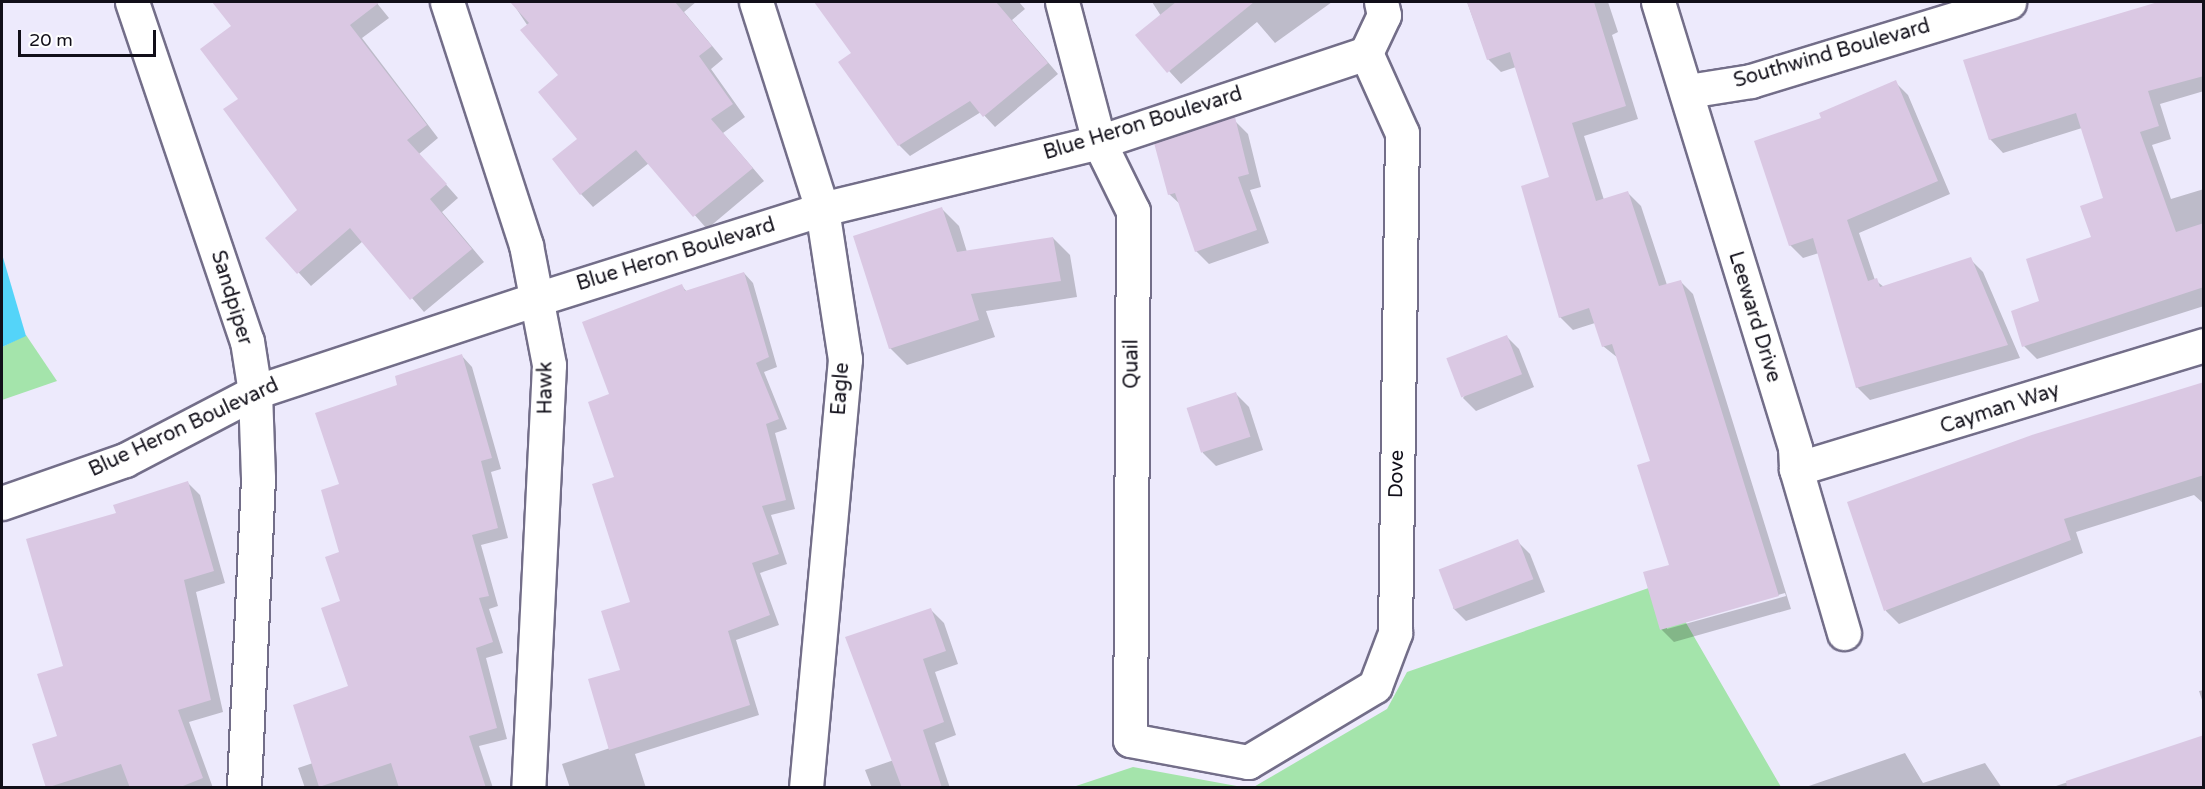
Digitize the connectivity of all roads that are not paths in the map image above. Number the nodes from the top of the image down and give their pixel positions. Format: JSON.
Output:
{"nodes":[{"id":1,"x":132,"y":2,"type":"edge"},
{"id":2,"x":447,"y":2,"type":"edge"},
{"id":3,"x":756,"y":2,"type":"edge"},
{"id":4,"x":1062,"y":2,"type":"edge"},
{"id":5,"x":1382,"y":2,"type":"edge"},
{"id":6,"x":1658,"y":2,"type":"edge"},
{"id":7,"x":2009,"y":2,"type":"edge"},
{"id":8,"x":1366,"y":53,"type":"junction"},
{"id":9,"x":1688,"y":91,"type":"junction"},
{"id":10,"x":1099,"y":142,"type":"junction"},
{"id":11,"x":822,"y":210,"type":"junction"},
{"id":12,"x":537,"y":299,"type":"junction"},
{"id":13,"x":2204,"y":345,"type":"edge"},
{"id":14,"x":255,"y":392,"type":"junction"},
{"id":15,"x":1796,"y":469,"type":"junction"},
{"id":16,"x":2,"y":503,"type":"edge"},
{"id":17,"x":1844,"y":633,"type":"dead end"},
{"id":18,"x":1130,"y":740,"type":"joint"},
{"id":19,"x":244,"y":788,"type":"edge"},
{"id":20,"x":528,"y":788,"type":"edge"},
{"id":21,"x":806,"y":788,"type":"edge"}],
"edges":[{"from":1,"to":14,"type":"street","name":"Sandpiper"},
{"from":2,"to":12,"type":"street","name":"Hawk"},
{"from":3,"to":11,"type":"street","name":"Eagle"},
{"from":4,"to":10,"type":"street","name":"Quail"},
{"from":5,"to":8,"type":"street"},
{"from":6,"to":9,"type":"street","name":"Leeward Drive"},
{"from":7,"to":9,"type":"street","name":"Southwind Boulevard"},
{"from":8,"to":10,"type":"street","name":"Blue Heron Boulevard"},
{"from":8,"to":18,"type":"street","name":"Dove"},
{"from":9,"to":15,"type":"street","name":"Leeward Drive"},
{"from":10,"to":11,"type":"street","name":"Blue Heron Boulevard"},
{"from":10,"to":18,"type":"street","name":"Quail"},
{"from":11,"to":12,"type":"street","name":"Blue Heron Boulevard"},
{"from":11,"to":21,"type":"street","name":"Eagle"},
{"from":12,"to":14,"type":"street","name":"Blue Heron Boulevard"},
{"from":12,"to":20,"type":"street","name":"Hawk"},
{"from":13,"to":15,"type":"street","name":"Cayman Way"},
{"from":14,"to":16,"type":"street","name":"Blue Heron Boulevard"},
{"from":14,"to":19,"type":"street","name":"Sandpiper"},
{"from":15,"to":17,"type":"street","name":"Leeward Drive"}]}
